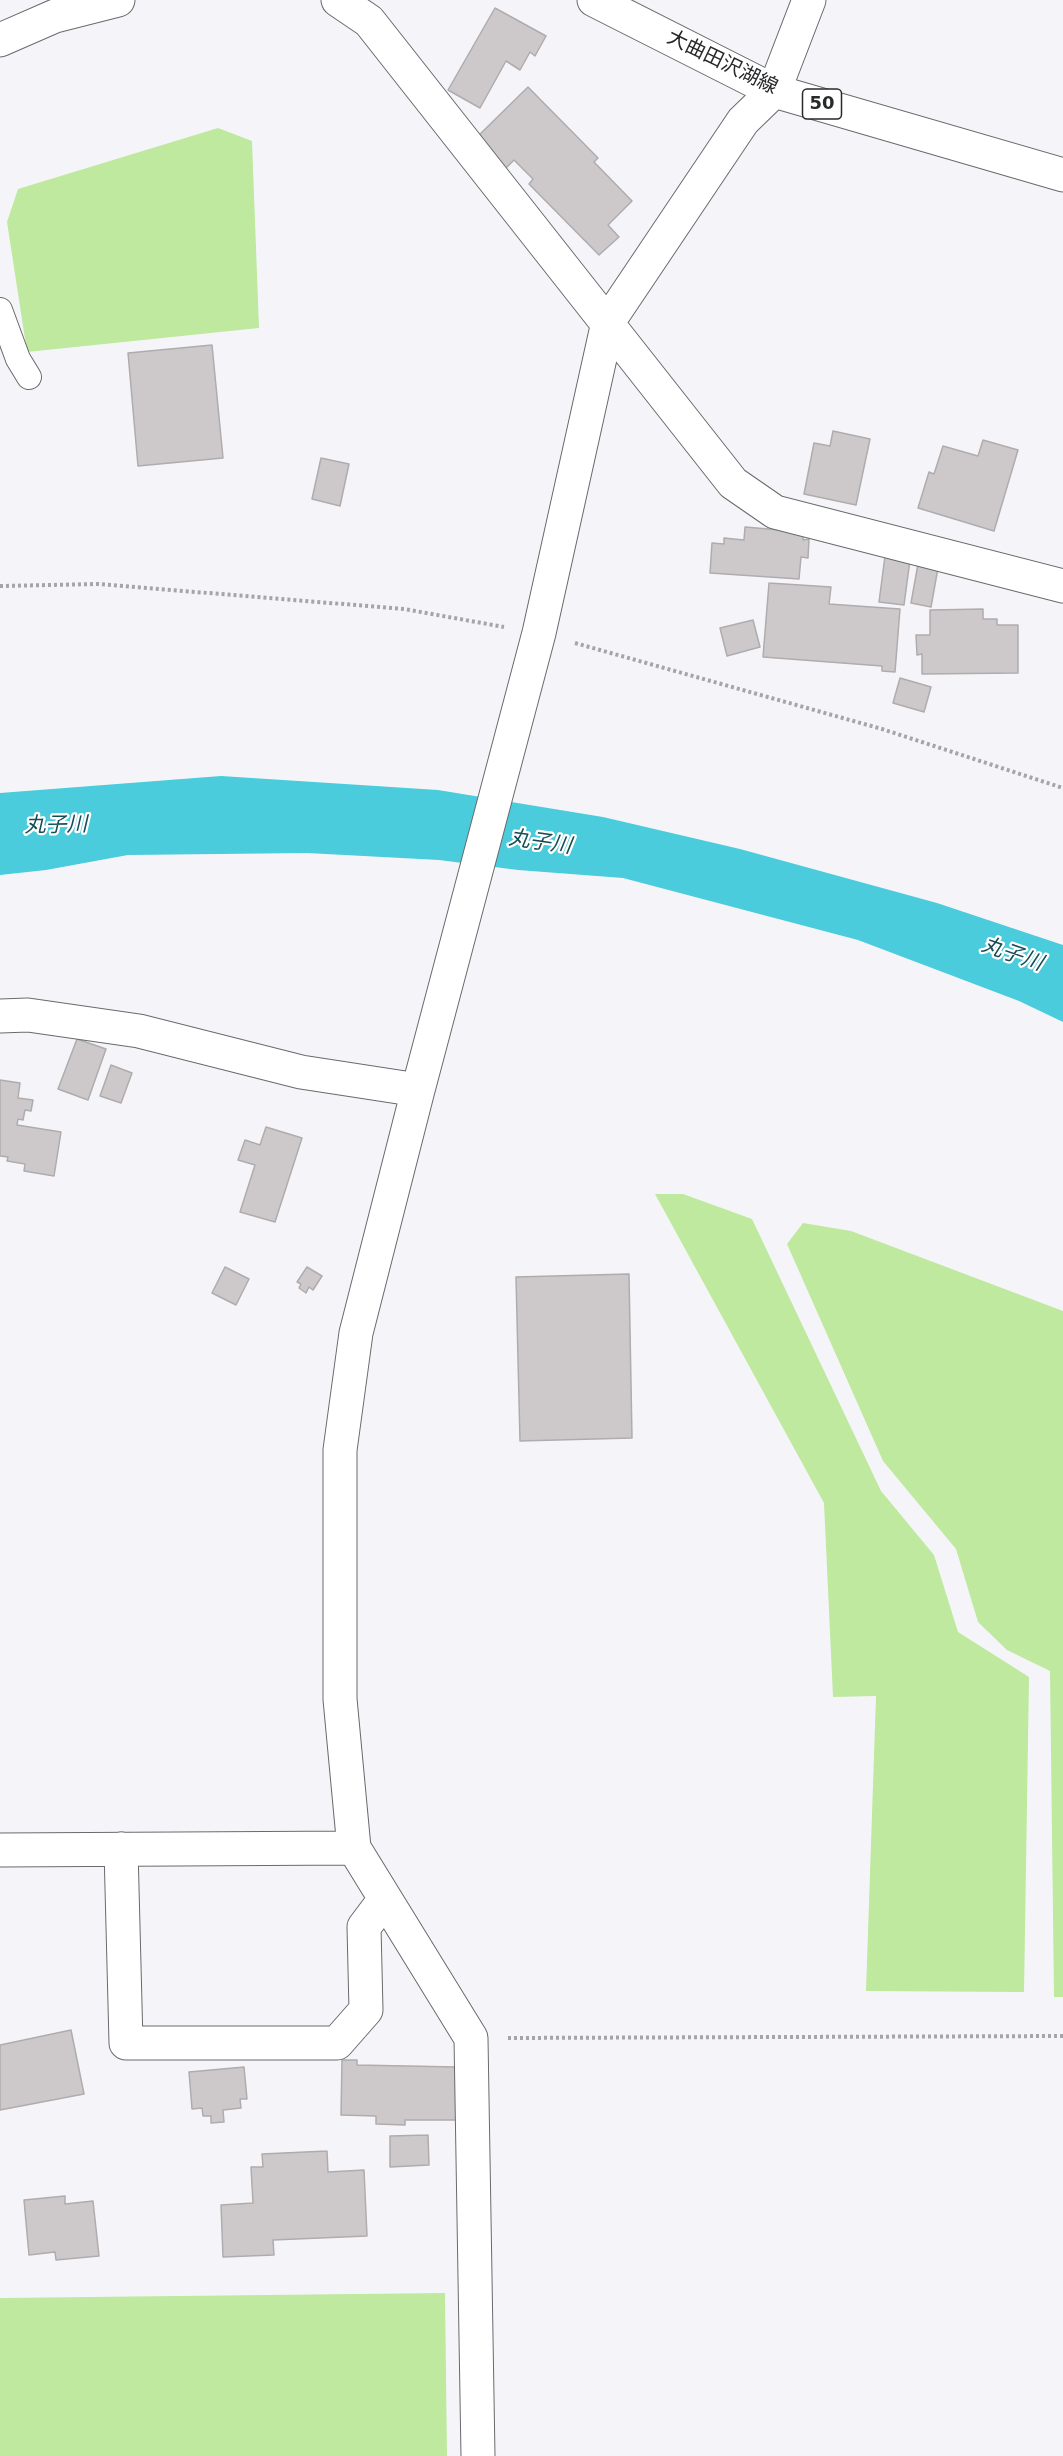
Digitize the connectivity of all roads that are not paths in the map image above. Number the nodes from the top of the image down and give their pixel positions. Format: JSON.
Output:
{"nodes":[{"id":1,"x":118,"y":0,"type":"edge"},
{"id":2,"x":338,"y":0,"type":"edge"},
{"id":3,"x":594,"y":0,"type":"edge"},
{"id":4,"x":809,"y":0,"type":"edge"},
{"id":5,"x":0,"y":40,"type":"edge"},
{"id":6,"x":774,"y":91,"type":"junction"},
{"id":7,"x":1063,"y":175,"type":"edge"},
{"id":8,"x":0,"y":309,"type":"edge"},
{"id":9,"x":608,"y":322,"type":"junction"},
{"id":10,"x":29,"y":377,"type":"dead end"},
{"id":11,"x":1063,"y":586,"type":"edge"},
{"id":12,"x":0,"y":1016,"type":"edge"},
{"id":13,"x":418,"y":1090,"type":"junction"},
{"id":14,"x":354,"y":1848,"type":"junction"},
{"id":15,"x":121,"y":1849,"type":"junction"},
{"id":16,"x":0,"y":1850,"type":"edge"},
{"id":17,"x":385,"y":1899,"type":"junction"},
{"id":18,"x":478,"y":2456,"type":"edge"}],
"edges":[{"from":1,"to":5,"type":"street"},
{"from":2,"to":9,"type":"street"},
{"from":3,"to":6,"type":"street","name":"大曲田沢湖線","number":"50"},
{"from":4,"to":6,"type":"street"},
{"from":6,"to":7,"type":"street","name":"大曲田沢湖線","number":"50"},
{"from":6,"to":9,"type":"street"},
{"from":8,"to":10,"type":"lane"},
{"from":9,"to":11,"type":"street"},
{"from":9,"to":13,"type":"street"},
{"from":12,"to":13,"type":"street"},
{"from":13,"to":14,"type":"street"},
{"from":14,"to":15,"type":"street"},
{"from":14,"to":17,"type":"street"},
{"from":15,"to":16,"type":"street"},
{"from":15,"to":17,"type":"street"},
{"from":17,"to":18,"type":"street"}]}
